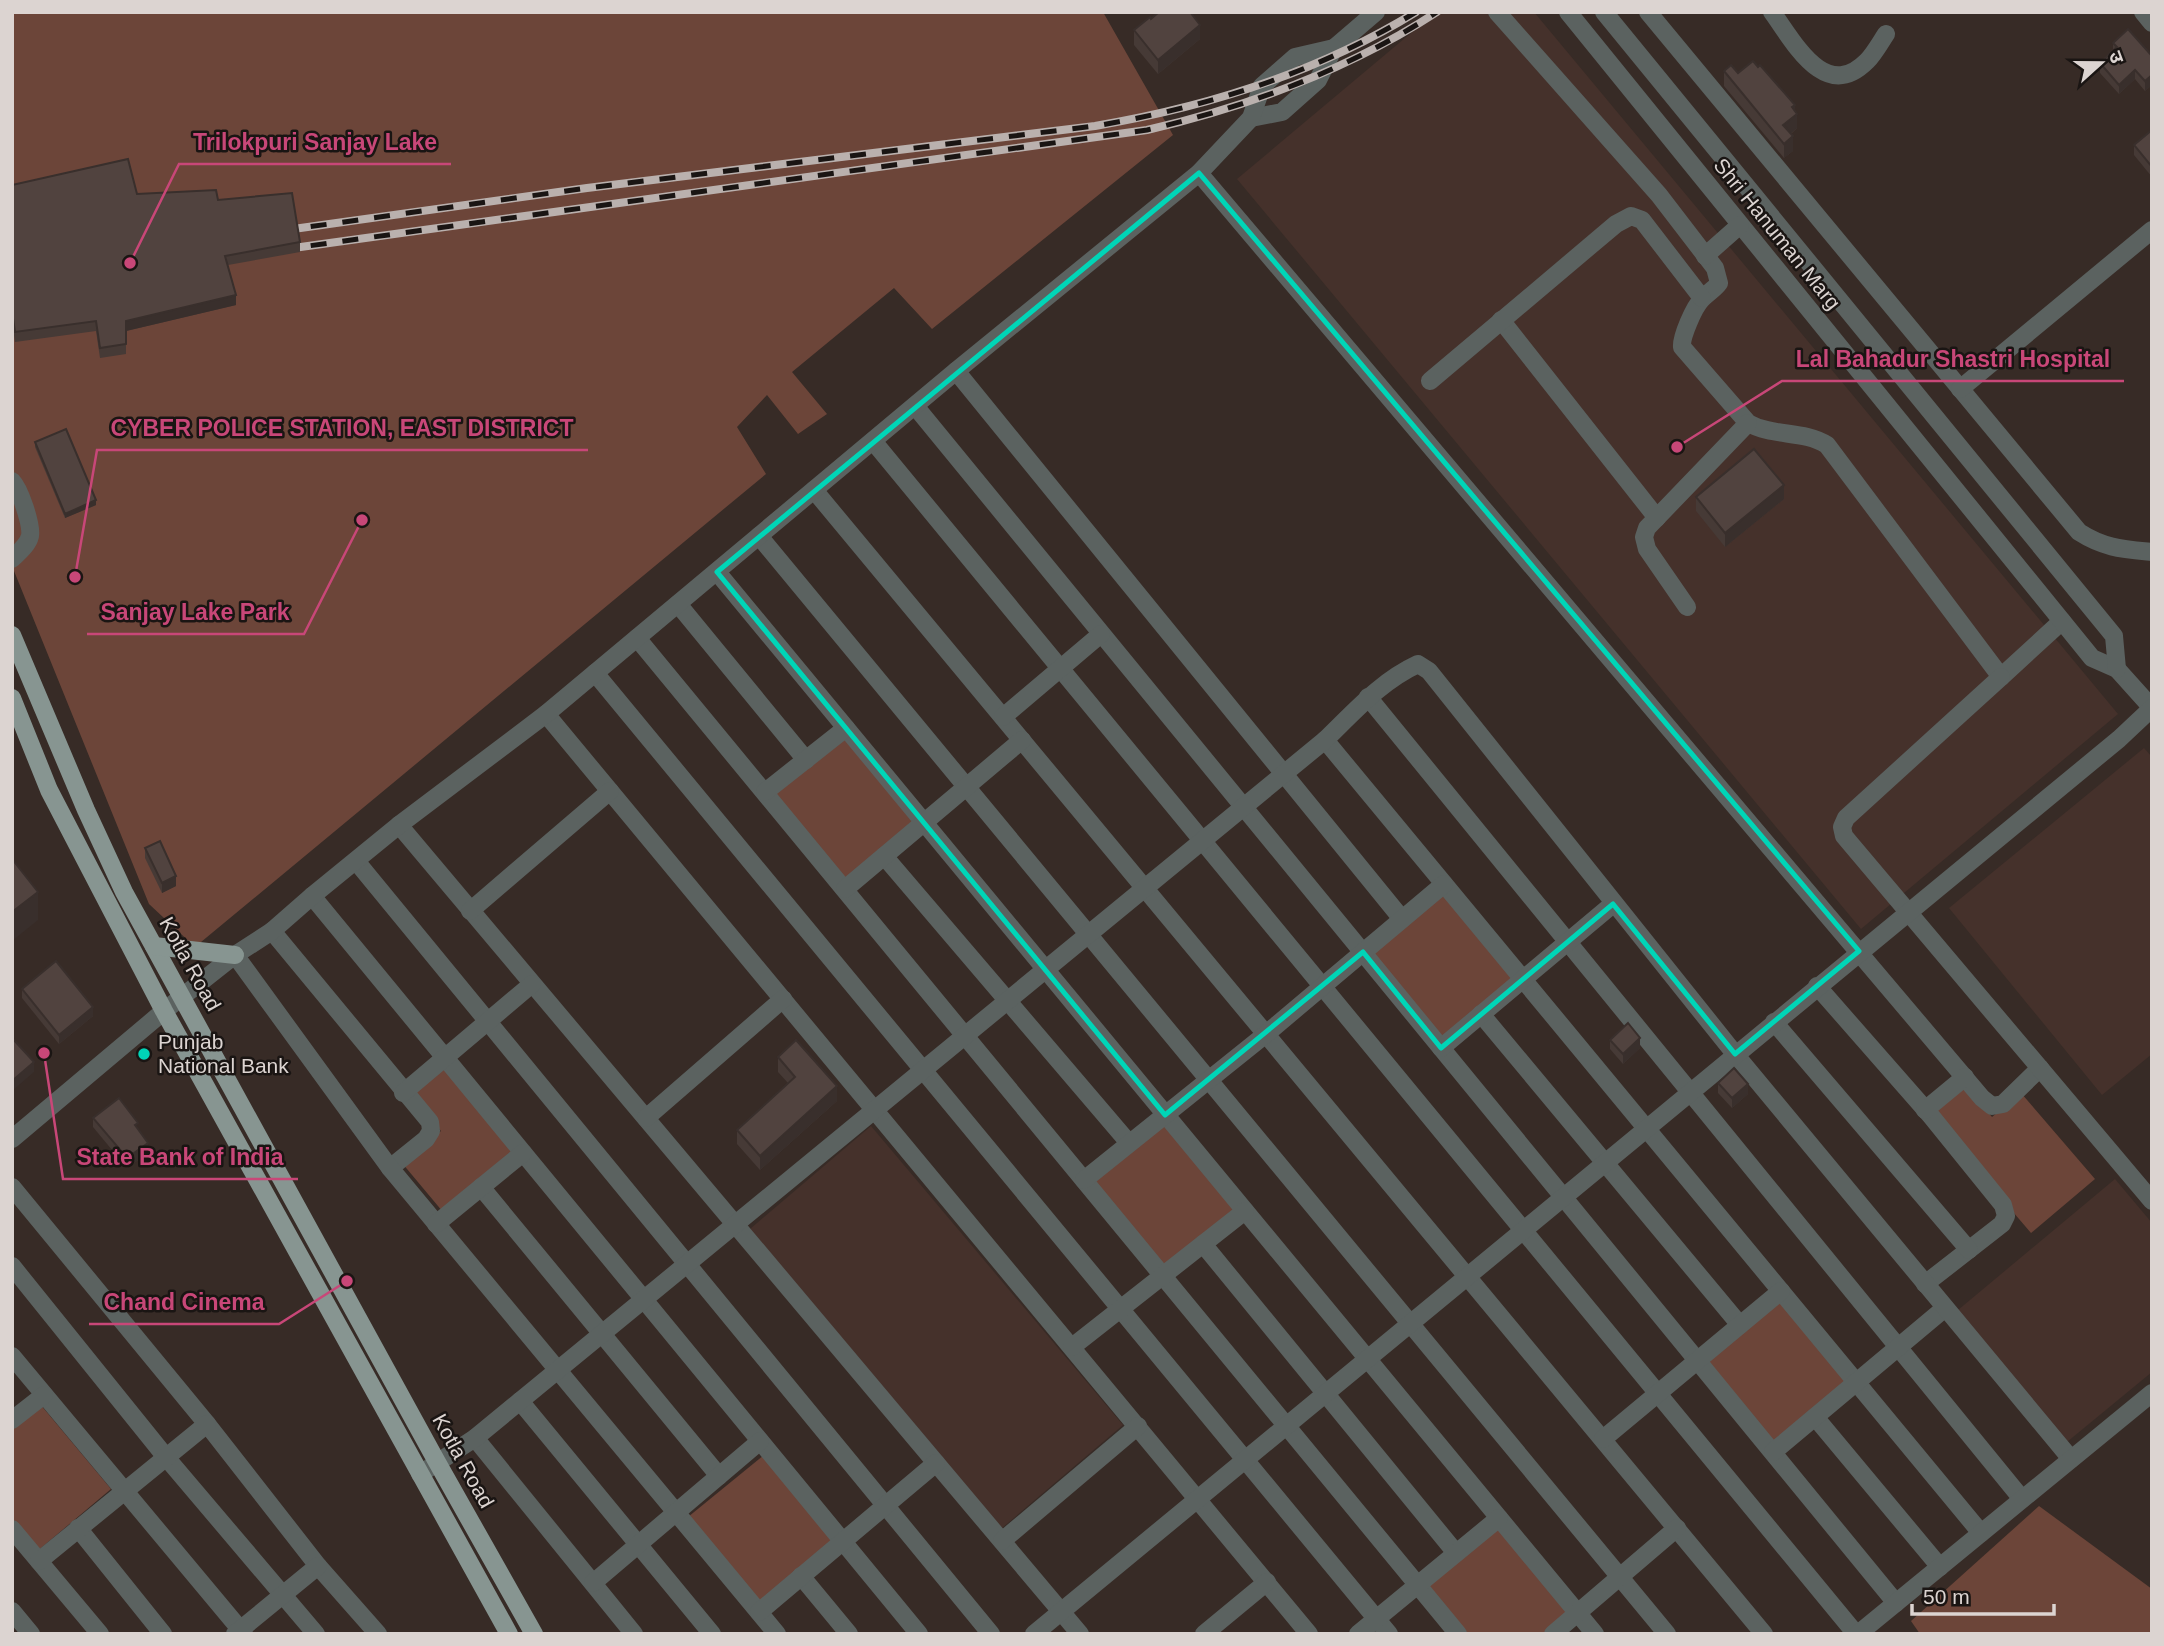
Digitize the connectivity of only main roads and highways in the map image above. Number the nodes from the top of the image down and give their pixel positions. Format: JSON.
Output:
{"nodes":[{"id":1,"x":12,"y":635,"type":"edge"},
{"id":2,"x":12,"y":698,"type":"edge"},
{"id":3,"x":154,"y":946,"type":"junction"},
{"id":4,"x":235,"y":955,"type":"road end"},
{"id":5,"x":509,"y":1634,"type":"edge"},
{"id":6,"x":534,"y":1634,"type":"edge"}],
"edges":[{"from":1,"to":3,"type":"main road","name":"Kotla Road"},
{"from":2,"to":5,"type":"main road","name":"Kotla Road"},
{"from":3,"to":4,"type":"main road"},
{"from":3,"to":6,"type":"main road","name":"Kotla Road"}]}
